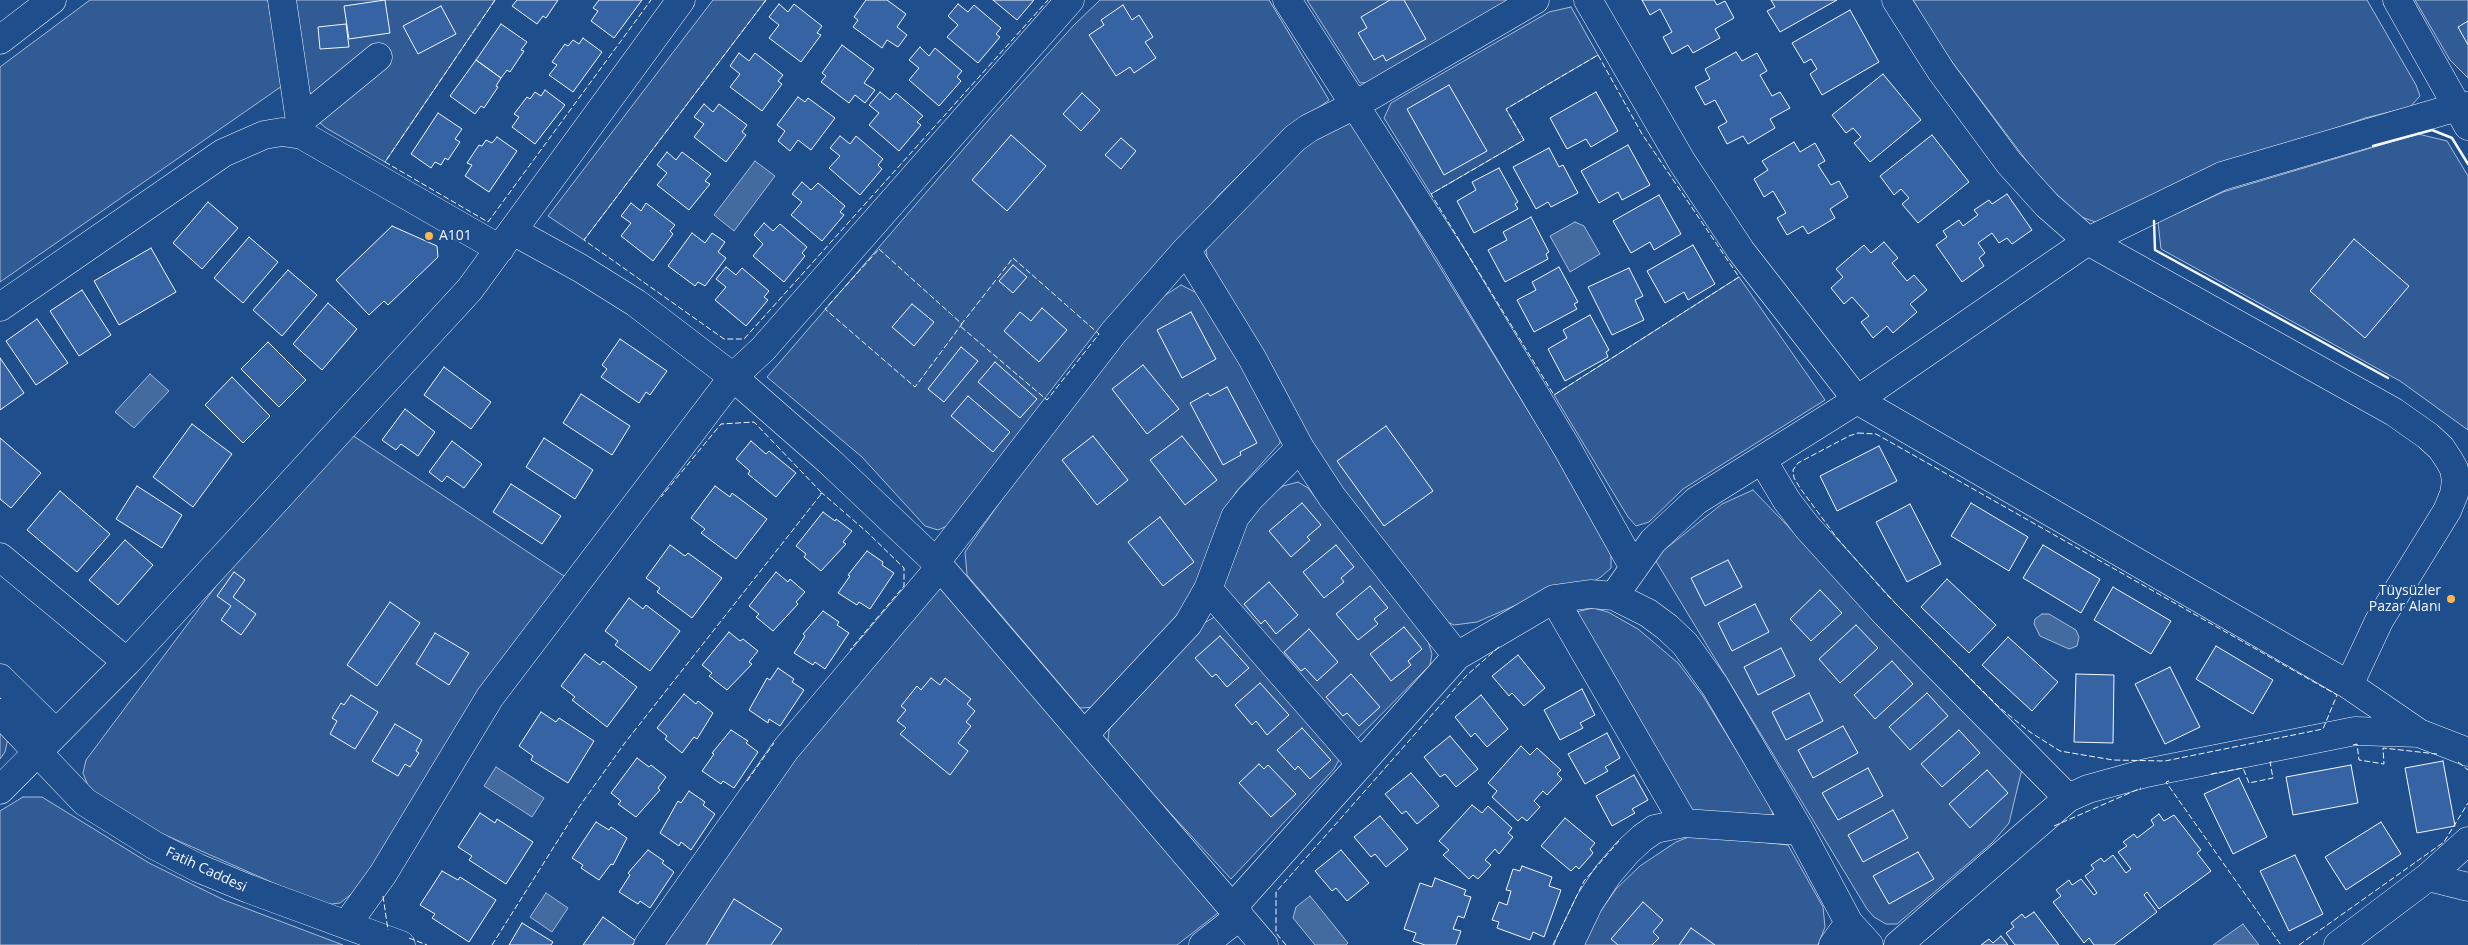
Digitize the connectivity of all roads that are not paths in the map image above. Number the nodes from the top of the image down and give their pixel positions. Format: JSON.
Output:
{"nodes":[{"id":1,"x":52,"y":0,"type":"edge"},
{"id":2,"x":282,"y":0,"type":"edge"},
{"id":3,"x":682,"y":0,"type":"edge"},
{"id":4,"x":1070,"y":0,"type":"edge"},
{"id":5,"x":1287,"y":0,"type":"edge"},
{"id":6,"x":1535,"y":0,"type":"edge"},
{"id":7,"x":1588,"y":0,"type":"edge"},
{"id":8,"x":1896,"y":0,"type":"edge"},
{"id":9,"x":2397,"y":0,"type":"edge"},
{"id":10,"x":0,"y":40,"type":"edge"},
{"id":11,"x":378,"y":58,"type":"dead end"},
{"id":12,"x":1355,"y":104,"type":"junction"},
{"id":13,"x":2464,"y":113,"type":"edge"},
{"id":14,"x":301,"y":128,"type":"junction"},
{"id":15,"x":506,"y":240,"type":"junction"},
{"id":16,"x":2088,"y":241,"type":"junction"},
{"id":17,"x":1186,"y":250,"type":"junction"},
{"id":18,"x":0,"y":307,"type":"edge"},
{"id":19,"x":734,"y":377,"type":"junction"},
{"id":20,"x":1857,"y":400,"type":"junction"},
{"id":21,"x":1300,"y":448,"type":"junction"},
{"id":22,"x":2441,"y":448,"type":"junction"},
{"id":23,"x":1763,"y":460,"type":"junction"},
{"id":24,"x":2468,"y":466,"type":"edge"},
{"id":25,"x":0,"y":558,"type":"edge"},
{"id":26,"x":938,"y":565,"type":"junction"},
{"id":27,"x":1634,"y":568,"type":"junction"},
{"id":28,"x":1208,"y":589,"type":"junction"},
{"id":29,"x":1614,"y":596,"type":"junction"},
{"id":30,"x":1554,"y":599,"type":"junction"},
{"id":31,"x":1457,"y":656,"type":"junction"},
{"id":32,"x":127,"y":662,"type":"junction"},
{"id":33,"x":0,"y":678,"type":"edge"},
{"id":34,"x":2349,"y":685,"type":"junction"},
{"id":35,"x":0,"y":713,"type":"edge"},
{"id":36,"x":2418,"y":733,"type":"junction"},
{"id":37,"x":1084,"y":735,"type":"junction"},
{"id":38,"x":47,"y":742,"type":"junction"},
{"id":39,"x":2468,"y":752,"type":"edge"},
{"id":40,"x":1361,"y":764,"type":"junction"},
{"id":41,"x":0,"y":790,"type":"edge"},
{"id":42,"x":2068,"y":798,"type":"junction"},
{"id":43,"x":1684,"y":823,"type":"junction"},
{"id":44,"x":1800,"y":831,"type":"junction"},
{"id":45,"x":2468,"y":841,"type":"edge"},
{"id":46,"x":2428,"y":877,"type":"junction"},
{"id":47,"x":2468,"y":887,"type":"edge"},
{"id":48,"x":1237,"y":912,"type":"junction"},
{"id":49,"x":1849,"y":923,"type":"junction"},
{"id":50,"x":347,"y":924,"type":"junction"},
{"id":51,"x":400,"y":945,"type":"edge"},
{"id":52,"x":648,"y":945,"type":"edge"},
{"id":53,"x":1203,"y":945,"type":"edge"},
{"id":54,"x":1264,"y":945,"type":"edge"},
{"id":55,"x":1569,"y":945,"type":"edge"},
{"id":56,"x":1833,"y":945,"type":"edge"},
{"id":57,"x":1869,"y":945,"type":"edge"},
{"id":58,"x":1898,"y":945,"type":"edge"},
{"id":59,"x":2338,"y":945,"type":"edge"}],
"edges":[{"from":1,"to":10,"type":"street"},
{"from":2,"to":14,"type":"street"},
{"from":3,"to":15,"type":"street"},
{"from":4,"to":19,"type":"street"},
{"from":5,"to":12,"type":"street"},
{"from":6,"to":12,"type":"street"},
{"from":7,"to":20,"type":"street"},
{"from":8,"to":16,"type":"street"},
{"from":9,"to":13,"type":"street"},
{"from":11,"to":14,"type":"street"},
{"from":12,"to":17,"type":"street"},
{"from":12,"to":27,"type":"street"},
{"from":13,"to":16,"type":"street"},
{"from":14,"to":15,"type":"street"},
{"from":14,"to":18,"type":"street"},
{"from":15,"to":19,"type":"street"},
{"from":15,"to":32,"type":"street"},
{"from":16,"to":20,"type":"street"},
{"from":16,"to":22,"type":"street"},
{"from":17,"to":21,"type":"street"},
{"from":17,"to":26,"type":"street"},
{"from":19,"to":26,"type":"street"},
{"from":19,"to":50,"type":"street"},
{"from":20,"to":23,"type":"street"},
{"from":20,"to":34,"type":"street"},
{"from":21,"to":28,"type":"street"},
{"from":21,"to":31,"type":"street"},
{"from":22,"to":24,"type":"street"},
{"from":22,"to":34,"type":"street"},
{"from":23,"to":27,"type":"street"},
{"from":23,"to":42,"type":"street"},
{"from":25,"to":32,"type":"street"},
{"from":26,"to":37,"type":"street"},
{"from":26,"to":52,"type":"street"},
{"from":27,"to":29,"type":"street"},
{"from":28,"to":37,"type":"street"},
{"from":28,"to":40,"type":"street"},
{"from":29,"to":30,"type":"street"},
{"from":29,"to":44,"type":"street"},
{"from":30,"to":31,"type":"street"},
{"from":30,"to":43,"type":"street"},
{"from":31,"to":40,"type":"street"},
{"from":32,"to":38,"type":"street"},
{"from":33,"to":38,"type":"street"},
{"from":34,"to":36,"type":"street"},
{"from":35,"to":38,"type":"street"},
{"from":36,"to":39,"type":"street"},
{"from":36,"to":42,"type":"street"},
{"from":37,"to":48,"type":"street"},
{"from":38,"to":41,"type":"street"},
{"from":38,"to":50,"type":"street","name":"Fatih Caddesi"},
{"from":40,"to":48,"type":"street"},
{"from":42,"to":58,"type":"street"},
{"from":43,"to":44,"type":"street"},
{"from":43,"to":55,"type":"street"},
{"from":44,"to":49,"type":"street"},
{"from":45,"to":46,"type":"street"},
{"from":46,"to":47,"type":"street"},
{"from":46,"to":59,"type":"street"},
{"from":48,"to":53,"type":"street"},
{"from":48,"to":54,"type":"street"},
{"from":49,"to":56,"type":"street"},
{"from":49,"to":57,"type":"street"},
{"from":50,"to":51,"type":"street","name":"Fatih Caddesi"}]}
